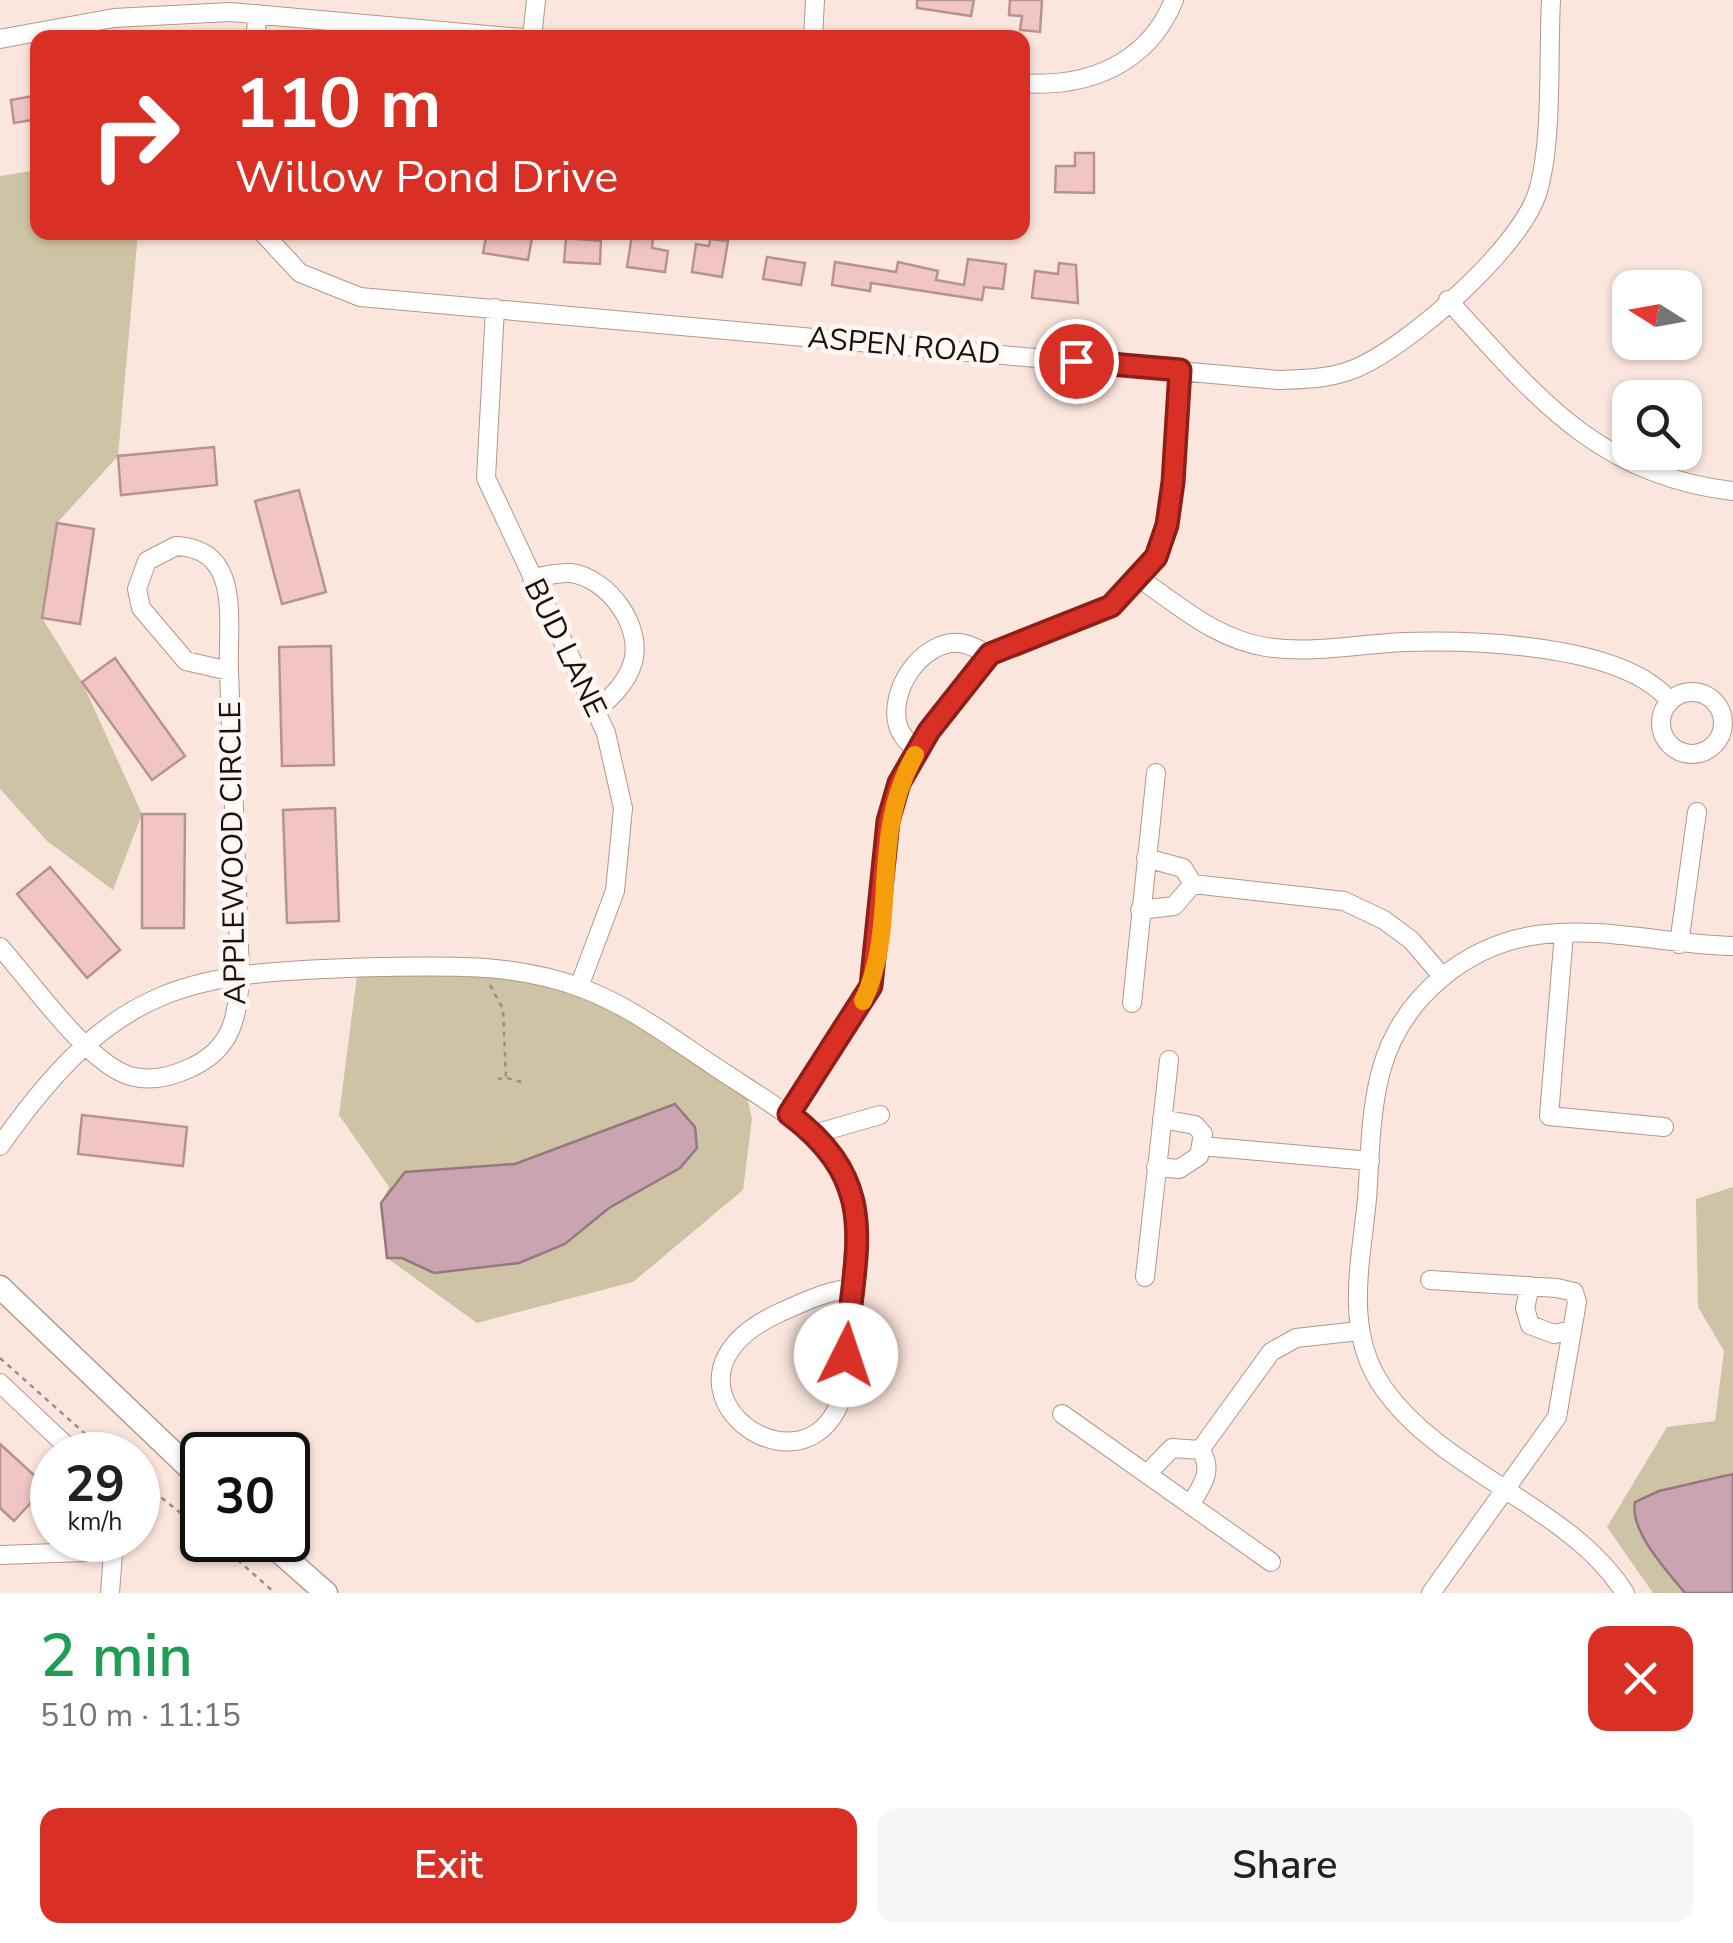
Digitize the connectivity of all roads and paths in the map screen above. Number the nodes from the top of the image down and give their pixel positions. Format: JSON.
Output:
{"nodes":[{"id":1,"x":536,"y":0,"type":"edge"},
{"id":2,"x":816,"y":0,"type":"edge"},
{"id":3,"x":1174,"y":0,"type":"edge"},
{"id":4,"x":1551,"y":0,"type":"edge"},
{"id":5,"x":258,"y":14,"type":"junction"},
{"id":6,"x":52,"y":30,"type":"edge"},
{"id":7,"x":255,"y":30,"type":"edge"},
{"id":8,"x":434,"y":30,"type":"edge"},
{"id":9,"x":533,"y":30,"type":"edge"},
{"id":10,"x":814,"y":30,"type":"edge"},
{"id":11,"x":30,"y":34,"type":"edge"},
{"id":12,"x":0,"y":40,"type":"edge"},
{"id":13,"x":1030,"y":83,"type":"edge"},
{"id":14,"x":269,"y":240,"type":"edge"},
{"id":15,"x":1448,"y":300,"type":"junction"},
{"id":16,"x":494,"y":308,"type":"junction"},
{"id":17,"x":1180,"y":370,"type":"junction"},
{"id":18,"x":1733,"y":490,"type":"edge"},
{"id":19,"x":532,"y":578,"type":"junction"},
{"id":20,"x":1140,"y":579,"type":"junction"},
{"id":21,"x":990,"y":654,"type":"junction"},
{"id":22,"x":229,"y":670,"type":"junction"},
{"id":23,"x":1668,"y":699,"type":"dead end"},
{"id":24,"x":596,"y":711,"type":"junction"},
{"id":25,"x":917,"y":751,"type":"junction"},
{"id":26,"x":1156,"y":773,"type":"dead end"},
{"id":27,"x":1697,"y":812,"type":"dead end"},
{"id":28,"x":1146,"y":858,"type":"junction"},
{"id":29,"x":1192,"y":884,"type":"junction"},
{"id":30,"x":1140,"y":910,"type":"junction"},
{"id":31,"x":1564,"y":933,"type":"junction"},
{"id":32,"x":1679,"y":944,"type":"junction"},
{"id":33,"x":1733,"y":946,"type":"edge"},
{"id":34,"x":0,"y":947,"type":"edge"},
{"id":35,"x":240,"y":974,"type":"junction"},
{"id":36,"x":1442,"y":976,"type":"junction"},
{"id":37,"x":490,"y":983,"type":"dead end"},
{"id":38,"x":579,"y":987,"type":"junction"},
{"id":39,"x":1132,"y":1004,"type":"dead end"},
{"id":40,"x":85,"y":1043,"type":"junction"},
{"id":41,"x":1169,"y":1060,"type":"dead end"},
{"id":42,"x":506,"y":1078,"type":"junction"},
{"id":43,"x":498,"y":1079,"type":"dead end"},
{"id":44,"x":525,"y":1083,"type":"dead end"},
{"id":45,"x":789,"y":1114,"type":"junction"},
{"id":46,"x":880,"y":1115,"type":"dead end"},
{"id":47,"x":1162,"y":1119,"type":"junction"},
{"id":48,"x":1664,"y":1126,"type":"dead end"},
{"id":49,"x":814,"y":1134,"type":"junction"},
{"id":50,"x":0,"y":1146,"type":"edge"},
{"id":51,"x":1202,"y":1146,"type":"junction"},
{"id":52,"x":1370,"y":1161,"type":"junction"},
{"id":53,"x":1156,"y":1167,"type":"junction"},
{"id":54,"x":1145,"y":1277,"type":"dead end"},
{"id":55,"x":1430,"y":1280,"type":"dead end"},
{"id":56,"x":1530,"y":1286,"type":"junction"},
{"id":57,"x":0,"y":1288,"type":"edge"},
{"id":58,"x":850,"y":1288,"type":"junction"},
{"id":59,"x":1572,"y":1330,"type":"junction"},
{"id":60,"x":1359,"y":1331,"type":"junction"},
{"id":61,"x":0,"y":1358,"type":"edge"},
{"id":62,"x":0,"y":1383,"type":"edge"},
{"id":63,"x":1062,"y":1414,"type":"dead end"},
{"id":64,"x":52,"y":1432,"type":"edge"},
{"id":65,"x":83,"y":1432,"type":"edge"},
{"id":66,"x":1200,"y":1450,"type":"junction"},
{"id":67,"x":180,"y":1459,"type":"edge"},
{"id":68,"x":1147,"y":1474,"type":"junction"},
{"id":69,"x":1506,"y":1491,"type":"junction"},
{"id":70,"x":160,"y":1497,"type":"edge"},
{"id":71,"x":1190,"y":1505,"type":"junction"},
{"id":72,"x":180,"y":1512,"type":"edge"},
{"id":73,"x":30,"y":1553,"type":"edge"},
{"id":74,"x":0,"y":1555,"type":"edge"},
{"id":75,"x":112,"y":1562,"type":"edge"},
{"id":76,"x":240,"y":1562,"type":"edge"},
{"id":77,"x":291,"y":1562,"type":"edge"},
{"id":78,"x":1271,"y":1562,"type":"dead end"},
{"id":79,"x":110,"y":1593,"type":"edge"},
{"id":80,"x":275,"y":1593,"type":"edge"},
{"id":81,"x":326,"y":1593,"type":"edge"},
{"id":82,"x":1430,"y":1593,"type":"edge"},
{"id":83,"x":1625,"y":1593,"type":"edge"}],
"edges":[{"from":1,"to":9,"type":"street"},
{"from":2,"to":10,"type":"street"},
{"from":3,"to":13,"type":"street"},
{"from":4,"to":15,"type":"street","name":"ASPEN ROAD"},
{"from":5,"to":6,"type":"street"},
{"from":5,"to":7,"type":"street"},
{"from":5,"to":8,"type":"street"},
{"from":11,"to":12,"type":"street"},
{"from":14,"to":16,"type":"street","name":"ASPEN ROAD"},
{"from":15,"to":17,"type":"street","name":"ASPEN ROAD"},
{"from":15,"to":18,"type":"street"},
{"from":16,"to":17,"type":"street","name":"ASPEN ROAD"},
{"from":16,"to":19,"type":"street","name":"BUD LANE"},
{"from":17,"to":20,"type":"street"},
{"from":19,"to":24,"type":"street","name":"BUD LANE"},
{"from":19,"to":24,"type":"street"},
{"from":20,"to":21,"type":"street"},
{"from":20,"to":23,"type":"street"},
{"from":21,"to":25,"type":"street"},
{"from":21,"to":25,"type":"street"},
{"from":22,"to":22,"type":"street","name":"APPLEWOOD CIRCLE"},
{"from":22,"to":35,"type":"street","name":"APPLEWOOD CIRCLE"},
{"from":24,"to":38,"type":"street","name":"BUD LANE"},
{"from":25,"to":45,"type":"street"},
{"from":26,"to":28,"type":"street"},
{"from":27,"to":32,"type":"street"},
{"from":28,"to":29,"type":"street"},
{"from":28,"to":30,"type":"street"},
{"from":29,"to":30,"type":"street"},
{"from":29,"to":36,"type":"street"},
{"from":30,"to":39,"type":"street"},
{"from":31,"to":32,"type":"street"},
{"from":31,"to":36,"type":"street"},
{"from":31,"to":48,"type":"street"},
{"from":32,"to":33,"type":"street"},
{"from":34,"to":40,"type":"street","name":"APPLEWOOD CIRCLE"},
{"from":35,"to":38,"type":"street"},
{"from":35,"to":40,"type":"street"},
{"from":35,"to":40,"type":"street","name":"APPLEWOOD CIRCLE"},
{"from":36,"to":52,"type":"street"},
{"from":37,"to":42,"type":"path"},
{"from":38,"to":45,"type":"street"},
{"from":40,"to":50,"type":"street"},
{"from":41,"to":47,"type":"street"},
{"from":42,"to":43,"type":"path"},
{"from":42,"to":44,"type":"path"},
{"from":45,"to":49,"type":"street"},
{"from":46,"to":49,"type":"street"},
{"from":47,"to":51,"type":"street"},
{"from":47,"to":53,"type":"street"},
{"from":49,"to":58,"type":"street"},
{"from":51,"to":52,"type":"street"},
{"from":51,"to":53,"type":"street"},
{"from":52,"to":60,"type":"street"},
{"from":53,"to":54,"type":"street"},
{"from":55,"to":56,"type":"street"},
{"from":56,"to":59,"type":"street"},
{"from":56,"to":59,"type":"street"},
{"from":57,"to":67,"type":"main road"},
{"from":58,"to":58,"type":"street"},
{"from":59,"to":69,"type":"street"},
{"from":60,"to":66,"type":"street"},
{"from":60,"to":69,"type":"street"},
{"from":61,"to":65,"type":"path"},
{"from":62,"to":64,"type":"street"},
{"from":63,"to":68,"type":"street"},
{"from":66,"to":68,"type":"street"},
{"from":66,"to":71,"type":"street"},
{"from":68,"to":71,"type":"street"},
{"from":69,"to":82,"type":"street"},
{"from":69,"to":83,"type":"street"},
{"from":70,"to":72,"type":"path"},
{"from":71,"to":78,"type":"street"},
{"from":73,"to":74,"type":"street"},
{"from":75,"to":79,"type":"street"},
{"from":76,"to":80,"type":"path"},
{"from":77,"to":81,"type":"main road"}]}
